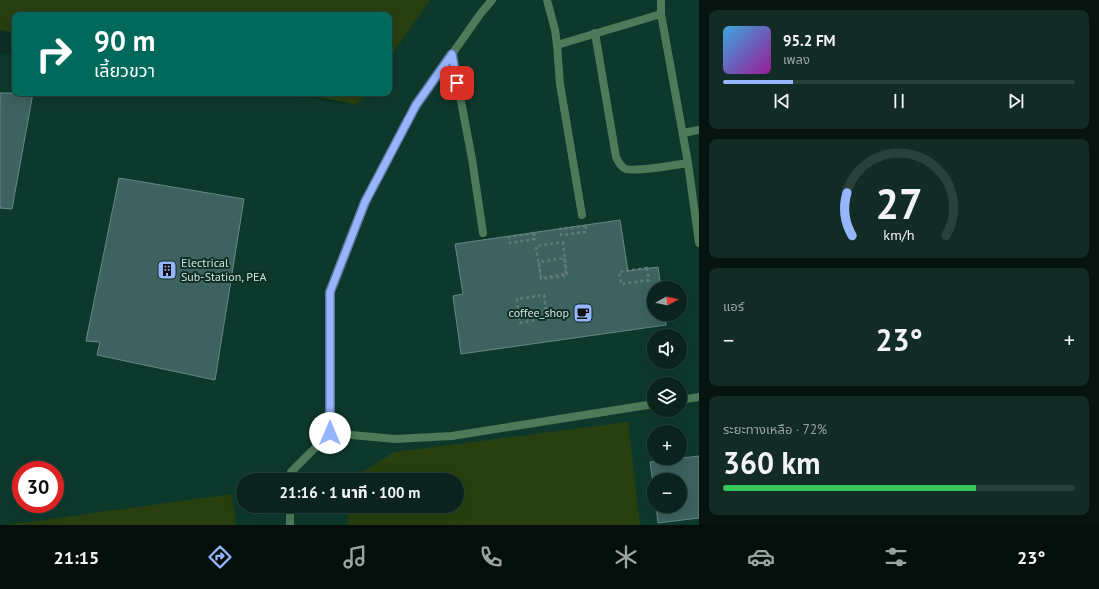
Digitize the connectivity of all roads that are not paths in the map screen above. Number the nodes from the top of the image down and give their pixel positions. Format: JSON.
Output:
{"nodes":[{"id":1,"x":492,"y":0,"type":"edge"},
{"id":2,"x":547,"y":0,"type":"edge"},
{"id":3,"x":661,"y":0,"type":"edge"},
{"id":4,"x":661,"y":14,"type":"junction"},
{"id":5,"x":595,"y":33,"type":"junction"},
{"id":6,"x":557,"y":45,"type":"junction"},
{"id":7,"x":452,"y":54,"type":"junction"},
{"id":8,"x":699,"y":130,"type":"edge"},
{"id":9,"x":682,"y":133,"type":"junction"},
{"id":10,"x":688,"y":163,"type":"junction"},
{"id":11,"x":582,"y":215,"type":"dead end"},
{"id":12,"x":483,"y":233,"type":"dead end"},
{"id":13,"x":699,"y":243,"type":"edge"},
{"id":14,"x":699,"y":398,"type":"edge"},
{"id":15,"x":687,"y":399,"type":"edge"},
{"id":16,"x":647,"y":405,"type":"edge"},
{"id":17,"x":330,"y":433,"type":"junction"},
{"id":18,"x":291,"y":473,"type":"edge"},
{"id":19,"x":290,"y":513,"type":"edge"},
{"id":20,"x":290,"y":525,"type":"edge"}],
"edges":[{"from":1,"to":7,"type":"street"},
{"from":2,"to":6,"type":"street"},
{"from":3,"to":4,"type":"street"},
{"from":4,"to":5,"type":"street"},
{"from":4,"to":9,"type":"street"},
{"from":5,"to":6,"type":"street"},
{"from":5,"to":10,"type":"street"},
{"from":6,"to":11,"type":"street"},
{"from":7,"to":12,"type":"street"},
{"from":7,"to":17,"type":"street"},
{"from":8,"to":9,"type":"street"},
{"from":9,"to":10,"type":"street"},
{"from":10,"to":13,"type":"street"},
{"from":14,"to":15,"type":"street"},
{"from":16,"to":17,"type":"street"},
{"from":17,"to":18,"type":"street"},
{"from":19,"to":20,"type":"street"}]}
